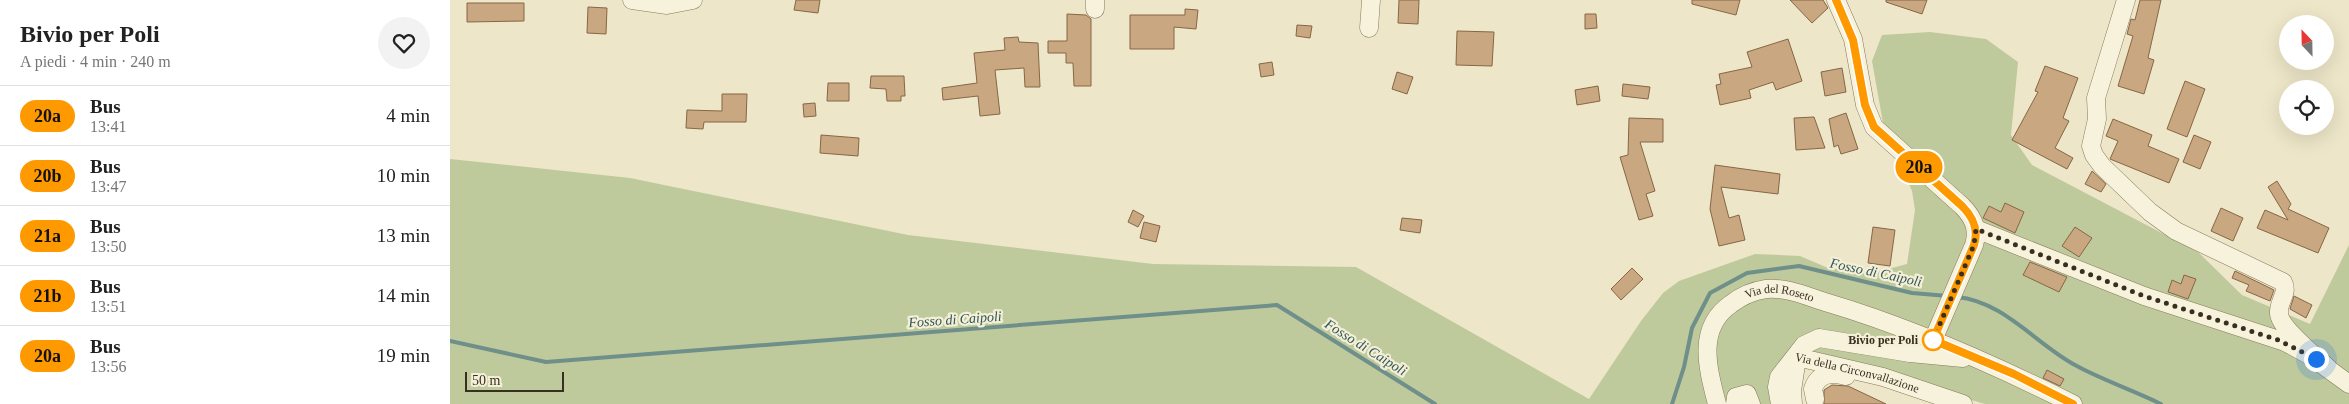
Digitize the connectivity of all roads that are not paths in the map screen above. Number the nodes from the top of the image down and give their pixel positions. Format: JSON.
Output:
{"nodes":[{"id":1,"x":632,"y":0,"type":"edge"},
{"id":2,"x":693,"y":0,"type":"edge"},
{"id":3,"x":1370,"y":0,"type":"edge"},
{"id":4,"x":1836,"y":0,"type":"edge"},
{"id":5,"x":2126,"y":0,"type":"edge"},
{"id":6,"x":1369,"y":28,"type":"dead end"},
{"id":7,"x":1975,"y":237,"type":"junction"},
{"id":8,"x":1933,"y":340,"type":"junction"},
{"id":9,"x":1797,"y":357,"type":"junction"},
{"id":10,"x":1977,"y":359,"type":"junction"},
{"id":11,"x":2329,"y":369,"type":"junction"},
{"id":12,"x":1883,"y":376,"type":"junction"},
{"id":13,"x":2349,"y":384,"type":"edge"},
{"id":14,"x":1814,"y":399,"type":"dead end"},
{"id":15,"x":1718,"y":404,"type":"edge"},
{"id":16,"x":1735,"y":404,"type":"edge"},
{"id":17,"x":1751,"y":404,"type":"edge"},
{"id":18,"x":1780,"y":404,"type":"edge"},
{"id":19,"x":1793,"y":404,"type":"edge"},
{"id":20,"x":1963,"y":404,"type":"edge"},
{"id":21,"x":2073,"y":404,"type":"edge"}],
"edges":[{"from":1,"to":2,"type":"street"},
{"from":3,"to":6,"type":"street"},
{"from":4,"to":7,"type":"street"},
{"from":5,"to":11,"type":"street"},
{"from":7,"to":8,"type":"street"},
{"from":7,"to":11,"type":"street"},
{"from":8,"to":10,"type":"street","name":"Via del Roseto"},
{"from":8,"to":15,"type":"street","name":"Via del Roseto"},
{"from":9,"to":10,"type":"street"},
{"from":9,"to":12,"type":"street","name":"Via della Circonvallazione"},
{"from":9,"to":18,"type":"street"},
{"from":9,"to":19,"type":"street","name":"Via della Circonvallazione"},
{"from":10,"to":21,"type":"street","name":"Via del Roseto"},
{"from":11,"to":13,"type":"street"},
{"from":12,"to":14,"type":"street"},
{"from":12,"to":20,"type":"street","name":"Via della Circonvallazione"},
{"from":16,"to":17,"type":"street"}]}
